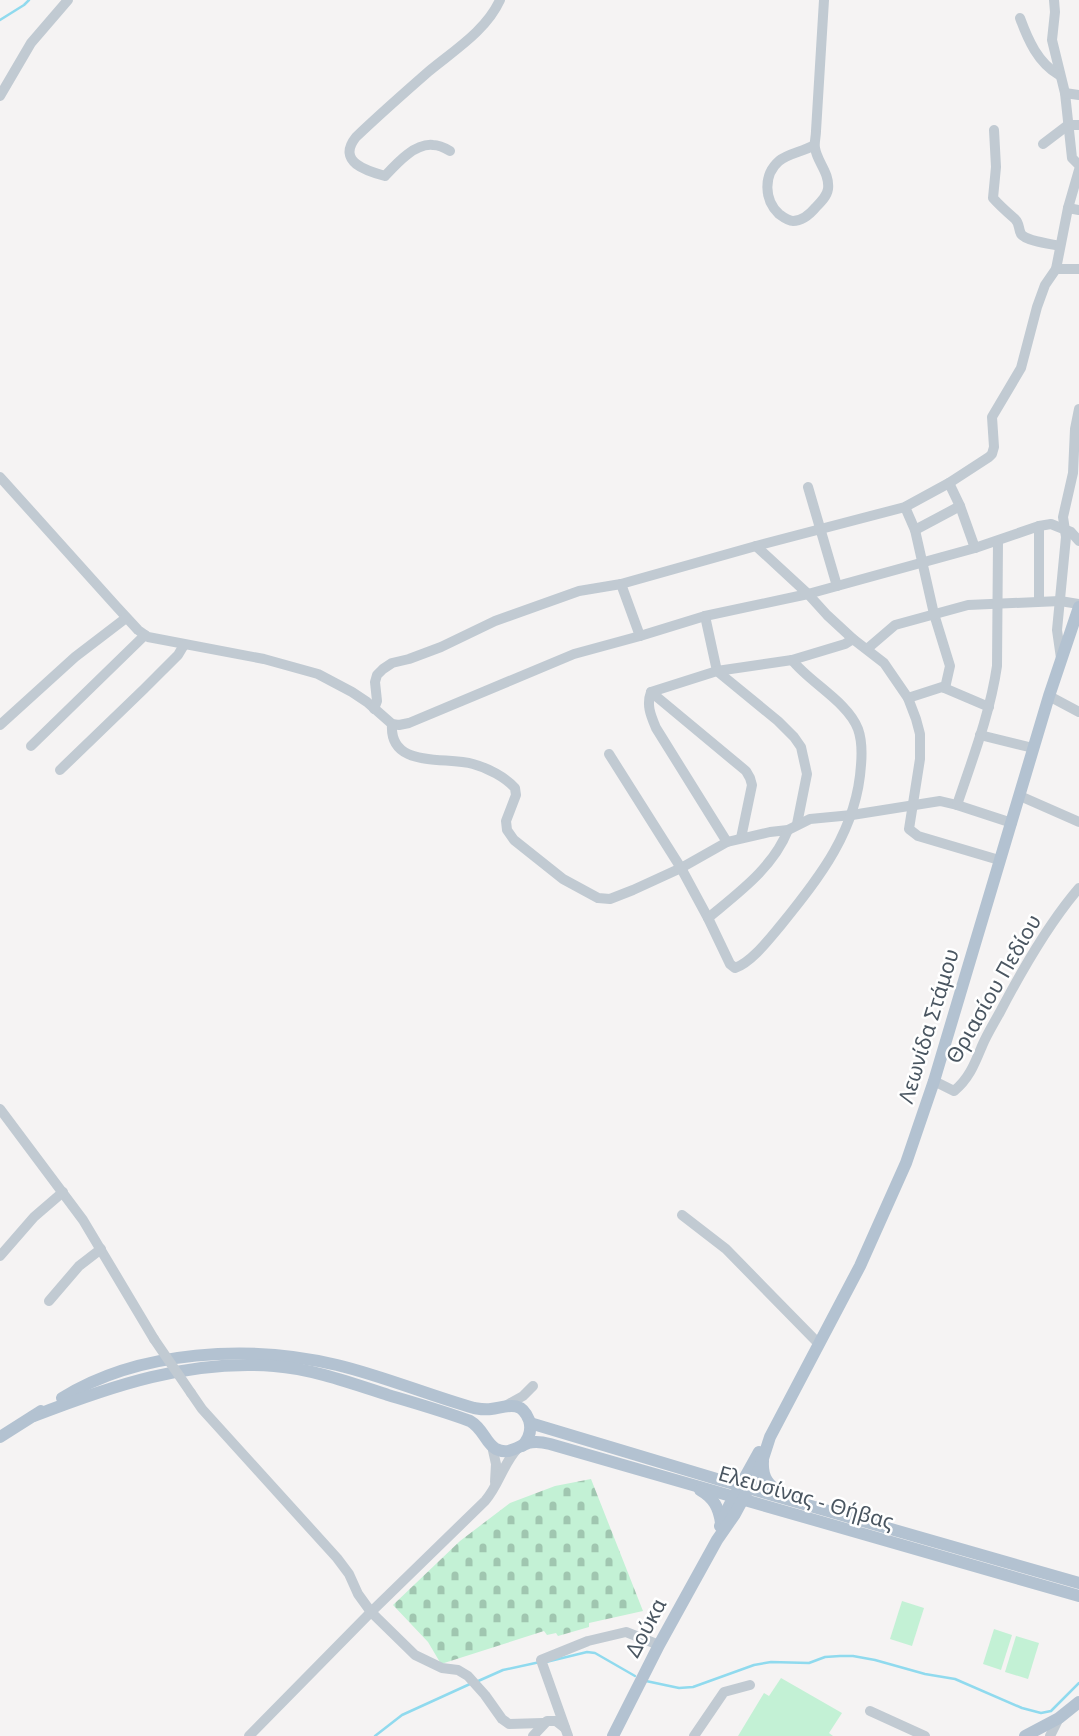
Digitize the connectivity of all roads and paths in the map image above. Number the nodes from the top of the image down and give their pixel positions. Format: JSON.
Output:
{"nodes":[{"id":1,"x":68,"y":0,"type":"edge"},
{"id":2,"x":500,"y":0,"type":"edge"},
{"id":3,"x":824,"y":0,"type":"edge"},
{"id":4,"x":1054,"y":0,"type":"edge"},
{"id":5,"x":1020,"y":18,"type":"dead end"},
{"id":6,"x":1059,"y":75,"type":"junction"},
{"id":7,"x":1065,"y":93,"type":"junction"},
{"id":8,"x":1079,"y":95,"type":"edge"},
{"id":9,"x":0,"y":96,"type":"edge"},
{"id":10,"x":1074,"y":125,"type":"edge"},
{"id":11,"x":994,"y":130,"type":"dead end"},
{"id":12,"x":1042,"y":144,"type":"dead end"},
{"id":13,"x":814,"y":145,"type":"junction"},
{"id":14,"x":450,"y":151,"type":"dead end"},
{"id":15,"x":1079,"y":167,"type":"edge"},
{"id":16,"x":1068,"y":208,"type":"junction"},
{"id":17,"x":1079,"y":210,"type":"edge"},
{"id":18,"x":1060,"y":246,"type":"junction"},
{"id":19,"x":1056,"y":269,"type":"junction"},
{"id":20,"x":1079,"y":269,"type":"edge"},
{"id":21,"x":1079,"y":409,"type":"edge"},
{"id":22,"x":0,"y":477,"type":"edge"},
{"id":23,"x":949,"y":482,"type":"junction"},
{"id":24,"x":808,"y":487,"type":"dead end"},
{"id":25,"x":960,"y":506,"type":"junction"},
{"id":26,"x":905,"y":507,"type":"junction"},
{"id":27,"x":1039,"y":526,"type":"junction"},
{"id":28,"x":821,"y":529,"type":"junction"},
{"id":29,"x":915,"y":530,"type":"junction"},
{"id":30,"x":1064,"y":530,"type":"junction"},
{"id":31,"x":998,"y":541,"type":"junction"},
{"id":32,"x":1079,"y":541,"type":"edge"},
{"id":33,"x":756,"y":545,"type":"junction"},
{"id":34,"x":975,"y":548,"type":"junction"},
{"id":35,"x":922,"y":563,"type":"junction"},
{"id":36,"x":621,"y":584,"type":"junction"},
{"id":37,"x":837,"y":586,"type":"junction"},
{"id":38,"x":808,"y":594,"type":"junction"},
{"id":39,"x":1039,"y":601,"type":"junction"},
{"id":40,"x":1060,"y":601,"type":"junction"},
{"id":41,"x":997,"y":604,"type":"junction"},
{"id":42,"x":1079,"y":606,"type":"edge"},
{"id":43,"x":934,"y":614,"type":"junction"},
{"id":44,"x":705,"y":616,"type":"junction"},
{"id":45,"x":126,"y":618,"type":"junction"},
{"id":46,"x":145,"y":635,"type":"junction"},
{"id":47,"x":640,"y":636,"type":"junction"},
{"id":48,"x":853,"y":639,"type":"junction"},
{"id":49,"x":184,"y":645,"type":"junction"},
{"id":50,"x":867,"y":649,"type":"junction"},
{"id":51,"x":1061,"y":658,"type":"junction"},
{"id":52,"x":792,"y":660,"type":"junction"},
{"id":53,"x":717,"y":671,"type":"junction"},
{"id":54,"x":945,"y":688,"type":"junction"},
{"id":55,"x":651,"y":692,"type":"junction"},
{"id":56,"x":1049,"y":696,"type":"junction"},
{"id":57,"x":908,"y":698,"type":"junction"},
{"id":58,"x":989,"y":707,"type":"junction"},
{"id":59,"x":374,"y":709,"type":"junction"},
{"id":60,"x":1079,"y":712,"type":"edge"},
{"id":61,"x":392,"y":724,"type":"junction"},
{"id":62,"x":0,"y":725,"type":"edge"},
{"id":63,"x":980,"y":735,"type":"junction"},
{"id":64,"x":31,"y":746,"type":"dead end"},
{"id":65,"x":1033,"y":748,"type":"junction"},
{"id":66,"x":608,"y":754,"type":"dead end"},
{"id":67,"x":60,"y":770,"type":"dead end"},
{"id":68,"x":1020,"y":796,"type":"junction"},
{"id":69,"x":957,"y":805,"type":"junction"},
{"id":70,"x":912,"y":806,"type":"junction"},
{"id":71,"x":852,"y":815,"type":"junction"},
{"id":72,"x":1079,"y":822,"type":"edge"},
{"id":73,"x":1012,"y":823,"type":"junction"},
{"id":74,"x":792,"y":827,"type":"junction"},
{"id":75,"x":741,"y":838,"type":"junction"},
{"id":76,"x":727,"y":842,"type":"junction"},
{"id":77,"x":999,"y":860,"type":"junction"},
{"id":78,"x":681,"y":868,"type":"junction"},
{"id":79,"x":1079,"y":888,"type":"edge"},
{"id":80,"x":708,"y":918,"type":"junction"},
{"id":81,"x":934,"y":1081,"type":"junction"},
{"id":82,"x":0,"y":1109,"type":"edge"},
{"id":83,"x":63,"y":1192,"type":"junction"},
{"id":84,"x":682,"y":1215,"type":"dead end"},
{"id":85,"x":101,"y":1250,"type":"junction"},
{"id":86,"x":0,"y":1256,"type":"edge"},
{"id":87,"x":49,"y":1301,"type":"dead end"},
{"id":88,"x":819,"y":1343,"type":"junction"},
{"id":89,"x":501,"y":1407,"type":"junction"},
{"id":90,"x":34,"y":1416,"type":"junction"},
{"id":91,"x":529,"y":1420,"type":"junction"},
{"id":92,"x":0,"y":1437,"type":"edge"},
{"id":93,"x":770,"y":1437,"type":"junction"},
{"id":94,"x":488,"y":1440,"type":"junction"},
{"id":95,"x":520,"y":1447,"type":"junction"},
{"id":96,"x":763,"y":1460,"type":"junction"},
{"id":97,"x":684,"y":1483,"type":"junction"},
{"id":98,"x":494,"y":1489,"type":"junction"},
{"id":99,"x":741,"y":1493,"type":"junction"},
{"id":100,"x":801,"y":1503,"type":"junction"},
{"id":101,"x":721,"y":1524,"type":"junction"},
{"id":102,"x":716,"y":1540,"type":"junction"},
{"id":103,"x":1079,"y":1583,"type":"edge"},
{"id":104,"x":1079,"y":1596,"type":"edge"},
{"id":105,"x":371,"y":1612,"type":"junction"},
{"id":106,"x":659,"y":1645,"type":"junction"},
{"id":107,"x":750,"y":1685,"type":"dead end"},
{"id":108,"x":1076,"y":1709,"type":"edge"},
{"id":109,"x":870,"y":1711,"type":"dead end"},
{"id":110,"x":1059,"y":1718,"type":"junction"},
{"id":111,"x":543,"y":1723,"type":"junction"},
{"id":112,"x":568,"y":1733,"type":"edge"},
{"id":113,"x":249,"y":1736,"type":"edge"},
{"id":114,"x":533,"y":1736,"type":"edge"},
{"id":115,"x":612,"y":1736,"type":"edge"},
{"id":116,"x":694,"y":1736,"type":"edge"},
{"id":117,"x":925,"y":1736,"type":"edge"},
{"id":118,"x":1025,"y":1736,"type":"edge"},
{"id":119,"x":1050,"y":1736,"type":"edge"}],
"edges":[{"from":1,"to":9,"type":"street"},
{"from":2,"to":14,"type":"street"},
{"from":3,"to":13,"type":"street"},
{"from":4,"to":6,"type":"street"},
{"from":5,"to":6,"type":"street"},
{"from":6,"to":7,"type":"street"},
{"from":7,"to":8,"type":"street"},
{"from":7,"to":10,"type":"street"},
{"from":10,"to":12,"type":"street"},
{"from":10,"to":15,"type":"street"},
{"from":11,"to":18,"type":"street"},
{"from":13,"to":13,"type":"street"},
{"from":15,"to":16,"type":"street"},
{"from":16,"to":17,"type":"street"},
{"from":16,"to":18,"type":"street"},
{"from":18,"to":19,"type":"street"},
{"from":19,"to":20,"type":"street"},
{"from":19,"to":23,"type":"street"},
{"from":21,"to":30,"type":"street"},
{"from":22,"to":45,"type":"street"},
{"from":23,"to":25,"type":"street"},
{"from":23,"to":26,"type":"street"},
{"from":24,"to":28,"type":"street"},
{"from":25,"to":29,"type":"street"},
{"from":25,"to":34,"type":"street"},
{"from":26,"to":28,"type":"street"},
{"from":26,"to":29,"type":"street"},
{"from":27,"to":30,"type":"street"},
{"from":27,"to":31,"type":"street"},
{"from":27,"to":39,"type":"street"},
{"from":28,"to":33,"type":"street"},
{"from":28,"to":37,"type":"street"},
{"from":29,"to":35,"type":"street"},
{"from":30,"to":32,"type":"street"},
{"from":30,"to":40,"type":"street"},
{"from":31,"to":34,"type":"street"},
{"from":31,"to":41,"type":"street"},
{"from":33,"to":36,"type":"street"},
{"from":33,"to":38,"type":"street"},
{"from":34,"to":35,"type":"street"},
{"from":35,"to":37,"type":"street"},
{"from":35,"to":43,"type":"street"},
{"from":36,"to":47,"type":"street"},
{"from":36,"to":59,"type":"street"},
{"from":37,"to":38,"type":"street"},
{"from":38,"to":44,"type":"street"},
{"from":38,"to":48,"type":"street"},
{"from":39,"to":40,"type":"street"},
{"from":39,"to":41,"type":"street"},
{"from":40,"to":42,"type":"street"},
{"from":40,"to":51,"type":"street"},
{"from":41,"to":43,"type":"street"},
{"from":41,"to":58,"type":"street"},
{"from":42,"to":51,"type":"main road","name":"Λεωνίδα Στάμου"},
{"from":43,"to":50,"type":"street"},
{"from":43,"to":54,"type":"street"},
{"from":44,"to":47,"type":"street"},
{"from":44,"to":53,"type":"street"},
{"from":45,"to":46,"type":"street"},
{"from":45,"to":62,"type":"street"},
{"from":46,"to":49,"type":"street"},
{"from":46,"to":64,"type":"street"},
{"from":47,"to":61,"type":"street"},
{"from":48,"to":50,"type":"street"},
{"from":48,"to":52,"type":"street"},
{"from":49,"to":59,"type":"street"},
{"from":49,"to":67,"type":"street"},
{"from":50,"to":57,"type":"street"},
{"from":51,"to":56,"type":"main road","name":"Λεωνίδα Στάμου"},
{"from":52,"to":53,"type":"street"},
{"from":52,"to":71,"type":"street"},
{"from":53,"to":55,"type":"street"},
{"from":53,"to":74,"type":"street"},
{"from":54,"to":57,"type":"street"},
{"from":54,"to":58,"type":"street"},
{"from":55,"to":75,"type":"street"},
{"from":55,"to":76,"type":"street"},
{"from":56,"to":60,"type":"street"},
{"from":56,"to":65,"type":"main road","name":"Λεωνίδα Στάμου"},
{"from":57,"to":70,"type":"street"},
{"from":58,"to":63,"type":"street"},
{"from":59,"to":61,"type":"street"},
{"from":61,"to":78,"type":"street"},
{"from":63,"to":65,"type":"street"},
{"from":63,"to":69,"type":"street"},
{"from":65,"to":68,"type":"main road","name":"Λεωνίδα Στάμου"},
{"from":66,"to":78,"type":"street"},
{"from":68,"to":72,"type":"street"},
{"from":68,"to":73,"type":"main road","name":"Λεωνίδα Στάμου"},
{"from":69,"to":70,"type":"street"},
{"from":69,"to":73,"type":"street"},
{"from":70,"to":71,"type":"street"},
{"from":70,"to":77,"type":"street"},
{"from":71,"to":74,"type":"street"},
{"from":71,"to":80,"type":"street"},
{"from":73,"to":77,"type":"main road","name":"Λεωνίδα Στάμου"},
{"from":74,"to":75,"type":"street"},
{"from":74,"to":80,"type":"street"},
{"from":75,"to":76,"type":"street"},
{"from":76,"to":78,"type":"street"},
{"from":77,"to":81,"type":"main road","name":"Λεωνίδα Στάμου"},
{"from":78,"to":80,"type":"street"},
{"from":79,"to":81,"type":"street","name":"Θριασίου Πεδίου"},
{"from":81,"to":88,"type":"main road","name":"Λεωνίδα Στάμου"},
{"from":82,"to":83,"type":"street"},
{"from":83,"to":85,"type":"street"},
{"from":83,"to":86,"type":"street"},
{"from":84,"to":88,"type":"street"},
{"from":85,"to":87,"type":"street"},
{"from":85,"to":105,"type":"street","bridge":true},
{"from":88,"to":93,"type":"main road","name":"Λεωνίδα Στάμου"},
{"from":89,"to":90,"type":"main road","name":"Ελευσίνας - Θήβας"},
{"from":89,"to":91,"type":"main road","name":"Ελευσίνας - Θήβας"},
{"from":89,"to":91,"type":"street"},
{"from":89,"to":94,"type":"main road"},
{"from":90,"to":92,"type":"main road","name":"Ελευσίνας - Θήβας"},
{"from":90,"to":94,"type":"main road","name":"Ελευσίνας - Θήβας"},
{"from":91,"to":95,"type":"main road"},
{"from":91,"to":99,"type":"main road","name":"Ελευσίνας - Θήβας"},
{"from":93,"to":96,"type":"main road","name":"Λεωνίδα Στάμου"},
{"from":93,"to":99,"type":"main road","name":"Λεωνίδα Στάμου"},
{"from":94,"to":95,"type":"main road","name":"Ελευσίνας - Θήβας"},
{"from":94,"to":98,"type":"street"},
{"from":95,"to":97,"type":"main road","name":"Ελευσίνας - Θήβας"},
{"from":95,"to":98,"type":"street"},
{"from":96,"to":99,"type":"main road","name":"Λεωνίδα Στάμου"},
{"from":96,"to":100,"type":"main road"},
{"from":97,"to":99,"type":"main road","name":"Ελευσίνας - Θήβας"},
{"from":97,"to":101,"type":"main road"},
{"from":98,"to":105,"type":"street"},
{"from":99,"to":100,"type":"main road","name":"Ελευσίνας - Θήβας"},
{"from":99,"to":101,"type":"main road","name":"Δούκα"},
{"from":99,"to":102,"type":"main road","name":"Δούκα"},
{"from":99,"to":104,"type":"main road","name":"Ελευσίνας - Θήβας"},
{"from":100,"to":103,"type":"main road","name":"Ελευσίνας - Θήβας"},
{"from":101,"to":102,"type":"main road","name":"Δούκα"},
{"from":102,"to":106,"type":"main road","name":"Δούκα"},
{"from":105,"to":111,"type":"street"},
{"from":105,"to":113,"type":"street"},
{"from":106,"to":112,"type":"street"},
{"from":106,"to":115,"type":"main road","name":"Δούκα"},
{"from":107,"to":116,"type":"street"},
{"from":108,"to":110,"type":"main road"},
{"from":109,"to":117,"type":"street"},
{"from":110,"to":118,"type":"main road"},
{"from":110,"to":119,"type":"street"},
{"from":111,"to":112,"type":"street"},
{"from":111,"to":114,"type":"street"}]}
